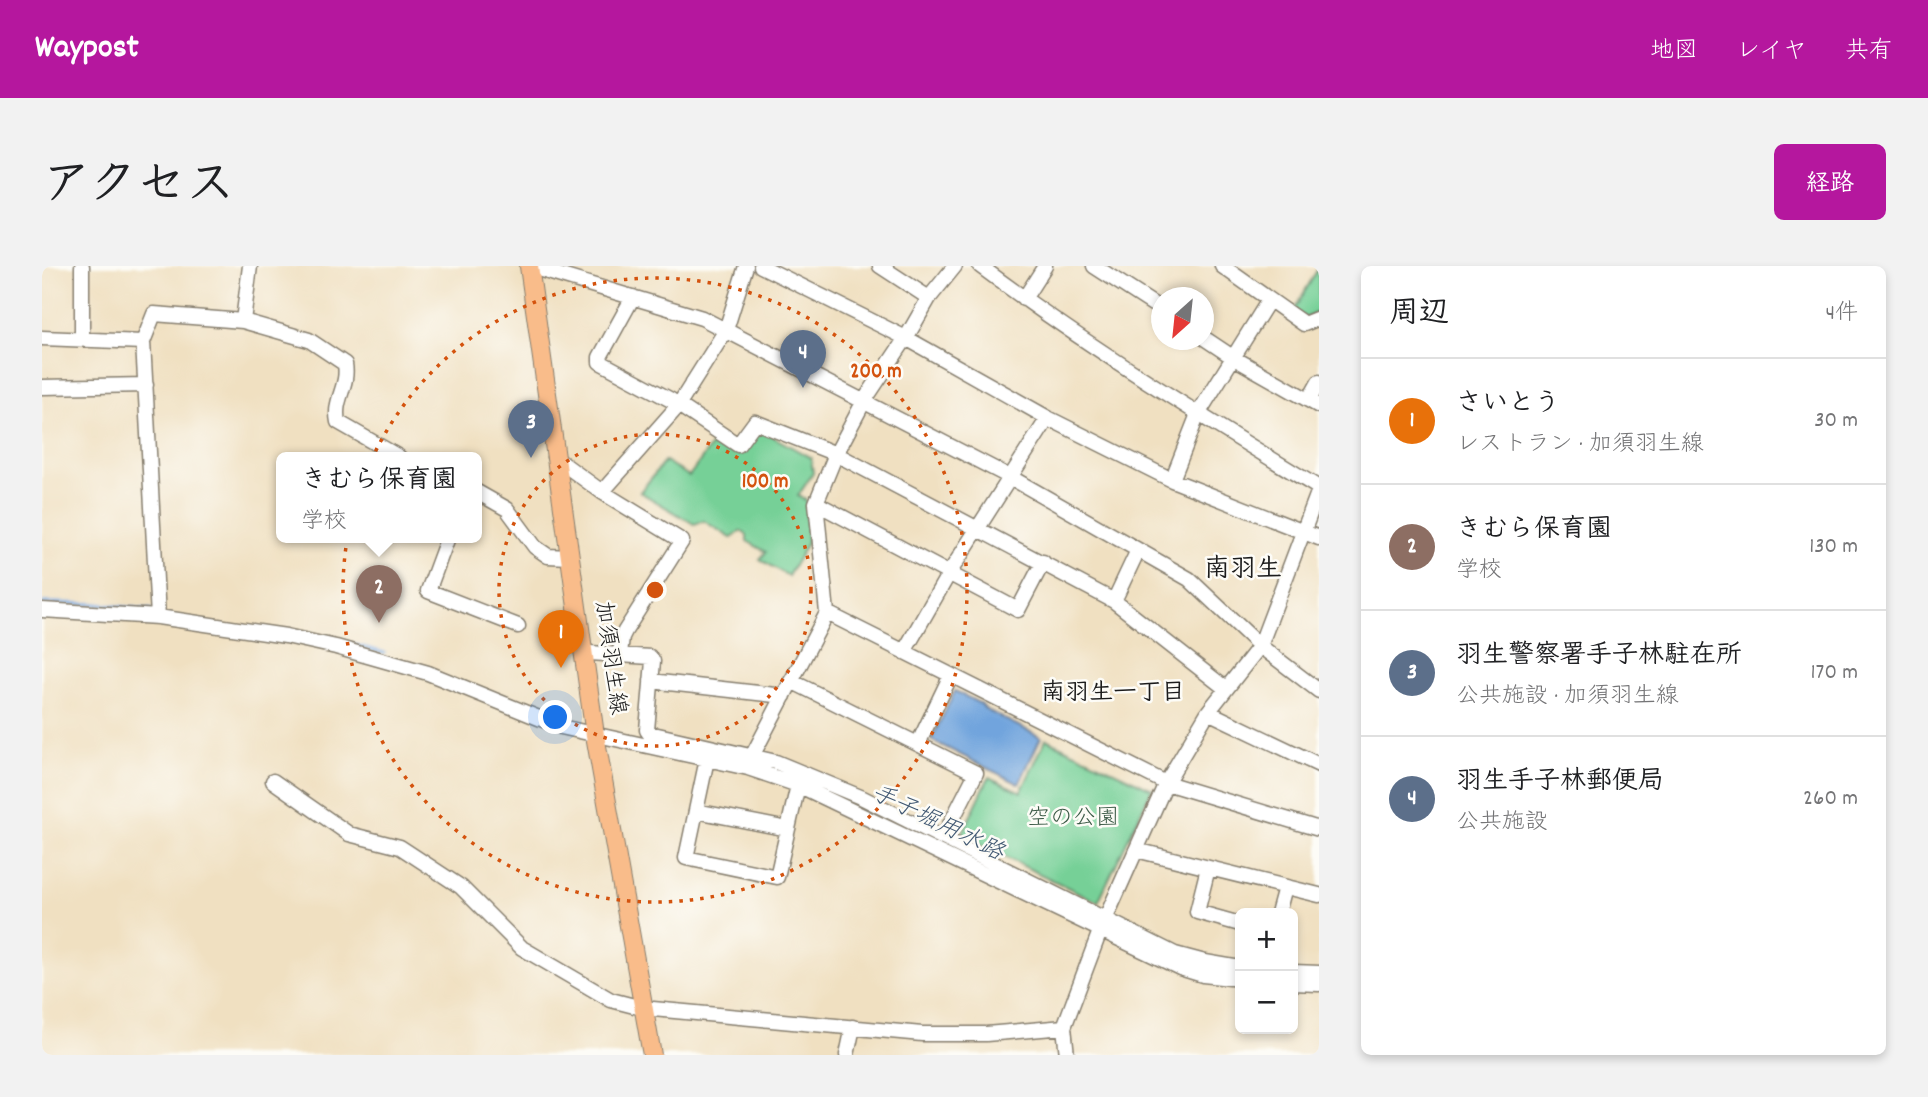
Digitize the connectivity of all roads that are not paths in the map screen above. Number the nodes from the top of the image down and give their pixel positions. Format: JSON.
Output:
{"nodes":[{"id":1,"x":82,"y":266,"type":"edge"},
{"id":2,"x":250,"y":266,"type":"edge"},
{"id":3,"x":529,"y":266,"type":"edge"},
{"id":4,"x":746,"y":266,"type":"edge"},
{"id":5,"x":761,"y":266,"type":"edge"},
{"id":6,"x":880,"y":266,"type":"edge"},
{"id":7,"x":955,"y":266,"type":"edge"},
{"id":8,"x":980,"y":266,"type":"edge"},
{"id":9,"x":1045,"y":266,"type":"edge"},
{"id":10,"x":1094,"y":266,"type":"edge"},
{"id":11,"x":1222,"y":266,"type":"edge"},
{"id":12,"x":633,"y":297,"type":"junction"},
{"id":13,"x":929,"y":298,"type":"junction"},
{"id":14,"x":1024,"y":299,"type":"junction"},
{"id":15,"x":1269,"y":300,"type":"junction"},
{"id":16,"x":1151,"y":303,"type":"edge"},
{"id":17,"x":1319,"y":318,"type":"edge"},
{"id":18,"x":243,"y":321,"type":"junction"},
{"id":19,"x":726,"y":330,"type":"junction"},
{"id":20,"x":42,"y":338,"type":"edge"},
{"id":21,"x":906,"y":338,"type":"junction"},
{"id":22,"x":82,"y":340,"type":"junction"},
{"id":23,"x":143,"y":342,"type":"junction"},
{"id":24,"x":1214,"y":345,"type":"edge"},
{"id":25,"x":1234,"y":358,"type":"junction"},
{"id":26,"x":1319,"y":382,"type":"edge"},
{"id":27,"x":146,"y":385,"type":"junction"},
{"id":28,"x":42,"y":387,"type":"edge"},
{"id":29,"x":864,"y":401,"type":"junction"},
{"id":30,"x":1314,"y":403,"type":"edge"},
{"id":31,"x":678,"y":406,"type":"junction"},
{"id":32,"x":1198,"y":414,"type":"junction"},
{"id":33,"x":1048,"y":418,"type":"junction"},
{"id":34,"x":390,"y":452,"type":"edge"},
{"id":35,"x":836,"y":454,"type":"junction"},
{"id":36,"x":554,"y":457,"type":"junction"},
{"id":37,"x":1010,"y":477,"type":"junction"},
{"id":38,"x":1172,"y":480,"type":"junction"},
{"id":39,"x":1319,"y":489,"type":"edge"},
{"id":40,"x":602,"y":492,"type":"junction"},
{"id":41,"x":482,"y":495,"type":"edge"},
{"id":42,"x":816,"y":503,"type":"junction"},
{"id":43,"x":979,"y":528,"type":"junction"},
{"id":44,"x":1304,"y":532,"type":"junction"},
{"id":45,"x":1319,"y":538,"type":"edge"},
{"id":46,"x":447,"y":543,"type":"edge"},
{"id":47,"x":1138,"y":550,"type":"junction"},
{"id":48,"x":569,"y":557,"type":"junction"},
{"id":49,"x":1042,"y":562,"type":"junction"},
{"id":50,"x":948,"y":575,"type":"junction"},
{"id":51,"x":1114,"y":601,"type":"junction"},
{"id":52,"x":42,"y":610,"type":"edge"},
{"id":53,"x":827,"y":613,"type":"junction"},
{"id":54,"x":158,"y":617,"type":"junction"},
{"id":55,"x":518,"y":626,"type":"dead end"},
{"id":56,"x":1260,"y":646,"type":"junction"},
{"id":57,"x":904,"y":652,"type":"junction"},
{"id":58,"x":583,"y":654,"type":"junction"},
{"id":59,"x":620,"y":654,"type":"junction"},
{"id":60,"x":951,"y":675,"type":"junction"},
{"id":61,"x":651,"y":681,"type":"junction"},
{"id":62,"x":791,"y":681,"type":"junction"},
{"id":63,"x":1225,"y":688,"type":"junction"},
{"id":64,"x":1319,"y":691,"type":"edge"},
{"id":65,"x":784,"y":696,"type":"junction"},
{"id":66,"x":1208,"y":712,"type":"junction"},
{"id":67,"x":595,"y":735,"type":"junction"},
{"id":68,"x":918,"y":744,"type":"junction"},
{"id":69,"x":707,"y":759,"type":"junction"},
{"id":70,"x":750,"y":762,"type":"junction"},
{"id":71,"x":1319,"y":765,"type":"edge"},
{"id":72,"x":273,"y":780,"type":"dead end"},
{"id":73,"x":1166,"y":783,"type":"junction"},
{"id":74,"x":798,"y":785,"type":"junction"},
{"id":75,"x":696,"y":811,"type":"junction"},
{"id":76,"x":788,"y":829,"type":"junction"},
{"id":77,"x":1319,"y":829,"type":"edge"},
{"id":78,"x":947,"y":830,"type":"dead end"},
{"id":79,"x":1136,"y":850,"type":"junction"},
{"id":80,"x":1208,"y":868,"type":"junction"},
{"id":81,"x":1285,"y":887,"type":"junction"},
{"id":82,"x":1319,"y":895,"type":"edge"},
{"id":83,"x":1279,"y":908,"type":"edge"},
{"id":84,"x":1235,"y":923,"type":"edge"},
{"id":85,"x":1103,"y":925,"type":"junction"},
{"id":86,"x":1235,"y":967,"type":"edge"},
{"id":87,"x":1298,"y":972,"type":"edge"},
{"id":88,"x":1319,"y":973,"type":"edge"},
{"id":89,"x":1235,"y":978,"type":"edge"},
{"id":90,"x":1298,"y":983,"type":"edge"},
{"id":91,"x":1319,"y":984,"type":"edge"},
{"id":92,"x":642,"y":1008,"type":"junction"},
{"id":93,"x":853,"y":1027,"type":"junction"},
{"id":94,"x":1064,"y":1027,"type":"junction"},
{"id":95,"x":652,"y":1055,"type":"edge"},
{"id":96,"x":847,"y":1055,"type":"edge"},
{"id":97,"x":1067,"y":1055,"type":"edge"}],
"edges":[{"from":1,"to":22,"type":"street"},
{"from":2,"to":18,"type":"street"},
{"from":3,"to":12,"type":"street"},
{"from":3,"to":36,"type":"main road","name":"加須羽生線"},
{"from":4,"to":19,"type":"street"},
{"from":5,"to":21,"type":"street"},
{"from":6,"to":13,"type":"street"},
{"from":7,"to":13,"type":"street"},
{"from":8,"to":14,"type":"street"},
{"from":9,"to":14,"type":"street"},
{"from":10,"to":16,"type":"street"},
{"from":11,"to":15,"type":"street"},
{"from":12,"to":19,"type":"street"},
{"from":12,"to":31,"type":"street"},
{"from":13,"to":21,"type":"street"},
{"from":14,"to":32,"type":"street"},
{"from":15,"to":17,"type":"street"},
{"from":15,"to":25,"type":"street"},
{"from":18,"to":23,"type":"street"},
{"from":18,"to":34,"type":"street"},
{"from":19,"to":29,"type":"street"},
{"from":19,"to":31,"type":"street"},
{"from":20,"to":22,"type":"street"},
{"from":21,"to":29,"type":"street"},
{"from":21,"to":33,"type":"street"},
{"from":22,"to":23,"type":"street"},
{"from":23,"to":27,"type":"street"},
{"from":24,"to":25,"type":"street"},
{"from":25,"to":30,"type":"street"},
{"from":25,"to":32,"type":"street"},
{"from":26,"to":30,"type":"street"},
{"from":27,"to":28,"type":"street"},
{"from":27,"to":54,"type":"street"},
{"from":29,"to":35,"type":"street"},
{"from":29,"to":37,"type":"street"},
{"from":31,"to":35,"type":"street"},
{"from":31,"to":40,"type":"street"},
{"from":32,"to":38,"type":"street"},
{"from":32,"to":39,"type":"street"},
{"from":33,"to":37,"type":"street"},
{"from":33,"to":38,"type":"street"},
{"from":35,"to":42,"type":"street"},
{"from":35,"to":43,"type":"street"},
{"from":36,"to":40,"type":"street"},
{"from":36,"to":48,"type":"main road","name":"加須羽生線"},
{"from":37,"to":43,"type":"street"},
{"from":37,"to":47,"type":"street"},
{"from":38,"to":44,"type":"street"},
{"from":39,"to":44,"type":"street"},
{"from":40,"to":59,"type":"street"},
{"from":41,"to":48,"type":"street"},
{"from":42,"to":50,"type":"street"},
{"from":42,"to":53,"type":"street"},
{"from":43,"to":49,"type":"street"},
{"from":43,"to":50,"type":"street"},
{"from":44,"to":45,"type":"street"},
{"from":44,"to":56,"type":"street"},
{"from":46,"to":55,"type":"street"},
{"from":47,"to":51,"type":"street"},
{"from":47,"to":56,"type":"street"},
{"from":48,"to":58,"type":"main road","name":"加須羽生線"},
{"from":49,"to":50,"type":"street"},
{"from":49,"to":51,"type":"street"},
{"from":50,"to":57,"type":"street"},
{"from":51,"to":63,"type":"street"},
{"from":52,"to":54,"type":"street"},
{"from":53,"to":57,"type":"street"},
{"from":53,"to":62,"type":"street"},
{"from":54,"to":67,"type":"street"},
{"from":56,"to":63,"type":"street"},
{"from":56,"to":64,"type":"street"},
{"from":57,"to":60,"type":"street"},
{"from":58,"to":59,"type":"street"},
{"from":58,"to":67,"type":"main road","name":"加須羽生線"},
{"from":59,"to":61,"type":"street"},
{"from":60,"to":68,"type":"street"},
{"from":60,"to":73,"type":"street"},
{"from":61,"to":65,"type":"street"},
{"from":61,"to":70,"type":"street"},
{"from":62,"to":65,"type":"street"},
{"from":62,"to":68,"type":"street"},
{"from":63,"to":66,"type":"street"},
{"from":65,"to":70,"type":"street"},
{"from":66,"to":71,"type":"street"},
{"from":66,"to":73,"type":"street"},
{"from":67,"to":69,"type":"street"},
{"from":67,"to":92,"type":"main road","name":"加須羽生線"},
{"from":68,"to":78,"type":"street"},
{"from":69,"to":70,"type":"street"},
{"from":69,"to":75,"type":"street"},
{"from":70,"to":74,"type":"street"},
{"from":70,"to":85,"type":"street"},
{"from":72,"to":92,"type":"street"},
{"from":73,"to":77,"type":"street"},
{"from":73,"to":79,"type":"street"},
{"from":74,"to":76,"type":"street"},
{"from":74,"to":85,"type":"street"},
{"from":75,"to":76,"type":"street"},
{"from":75,"to":76,"type":"street"},
{"from":79,"to":80,"type":"street"},
{"from":79,"to":85,"type":"street"},
{"from":80,"to":81,"type":"street"},
{"from":80,"to":84,"type":"street"},
{"from":81,"to":82,"type":"street"},
{"from":81,"to":83,"type":"street"},
{"from":85,"to":86,"type":"street"},
{"from":85,"to":89,"type":"street"},
{"from":85,"to":94,"type":"street"},
{"from":87,"to":88,"type":"street"},
{"from":90,"to":91,"type":"street"},
{"from":92,"to":93,"type":"street"},
{"from":92,"to":95,"type":"main road","name":"加須羽生線"},
{"from":93,"to":94,"type":"street"},
{"from":93,"to":96,"type":"street"},
{"from":94,"to":97,"type":"street"}]}
